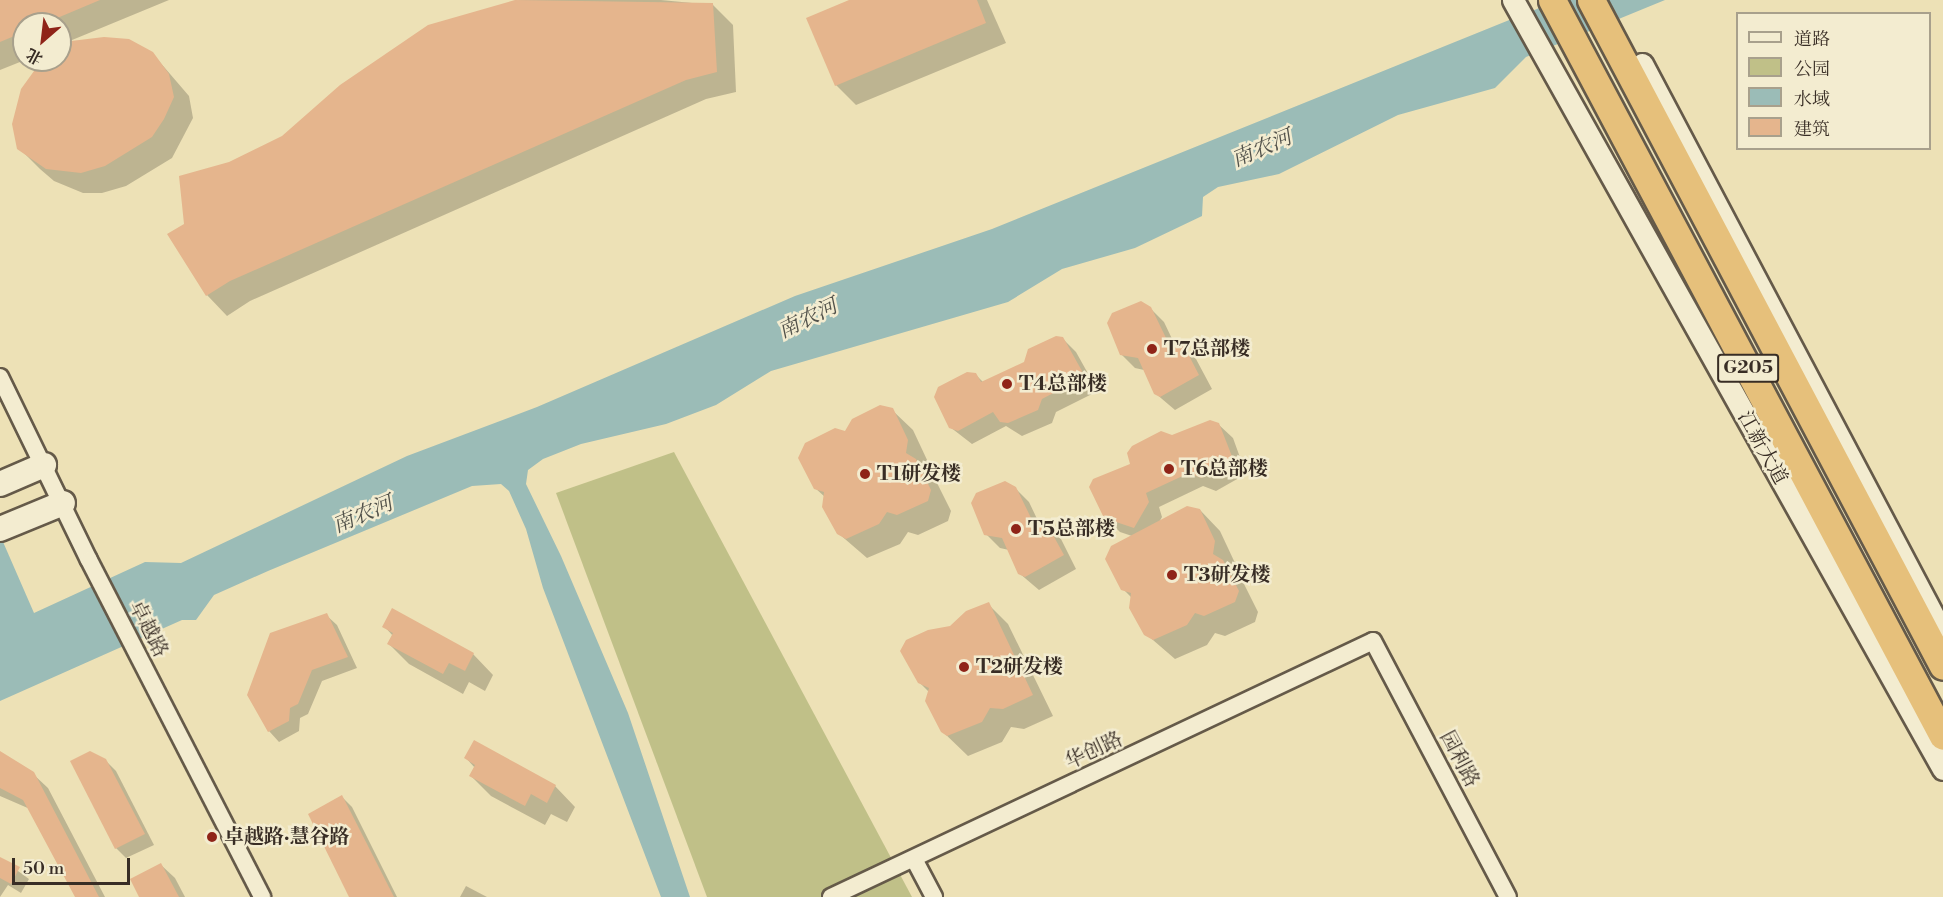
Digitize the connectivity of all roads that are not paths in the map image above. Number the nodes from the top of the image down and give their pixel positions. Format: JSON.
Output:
{"nodes":[{"id":1,"x":1512,"y":0,"type":"edge"},
{"id":2,"x":1552,"y":0,"type":"edge"},
{"id":3,"x":1591,"y":0,"type":"edge"},
{"id":4,"x":1609,"y":0,"type":"edge"},
{"id":5,"x":1642,"y":64,"type":"joint"},
{"id":6,"x":0,"y":377,"type":"edge"},
{"id":7,"x":44,"y":465,"type":"junction"},
{"id":8,"x":0,"y":484,"type":"edge"},
{"id":9,"x":63,"y":502,"type":"junction"},
{"id":10,"x":11,"y":525,"type":"edge"},
{"id":11,"x":1943,"y":634,"type":"edge"},
{"id":12,"x":1373,"y":641,"type":"joint"},
{"id":13,"x":1943,"y":666,"type":"edge"},
{"id":14,"x":1943,"y":736,"type":"edge"},
{"id":15,"x":1943,"y":769,"type":"edge"},
{"id":16,"x":914,"y":859,"type":"junction"},
{"id":17,"x":262,"y":897,"type":"edge"},
{"id":18,"x":831,"y":897,"type":"edge"},
{"id":19,"x":934,"y":897,"type":"edge"},
{"id":20,"x":1508,"y":897,"type":"edge"}],
"edges":[{"from":1,"to":15,"type":"street","name":"江新大道"},
{"from":2,"to":14,"type":"highway","name":"江新大道","number":"G205"},
{"from":3,"to":13,"type":"highway","number":"G205"},
{"from":4,"to":5,"type":"highway"},
{"from":5,"to":11,"type":"street"},
{"from":6,"to":7,"type":"street","name":"卓越路"},
{"from":7,"to":8,"type":"main road"},
{"from":7,"to":9,"type":"street","name":"卓越路"},
{"from":9,"to":10,"type":"main road"},
{"from":9,"to":17,"type":"street","name":"卓越路"},
{"from":12,"to":16,"type":"street","name":"华创路"},
{"from":12,"to":20,"type":"street","name":"园利路"},
{"from":16,"to":18,"type":"street","name":"华创路"},
{"from":16,"to":19,"type":"street"}]}
